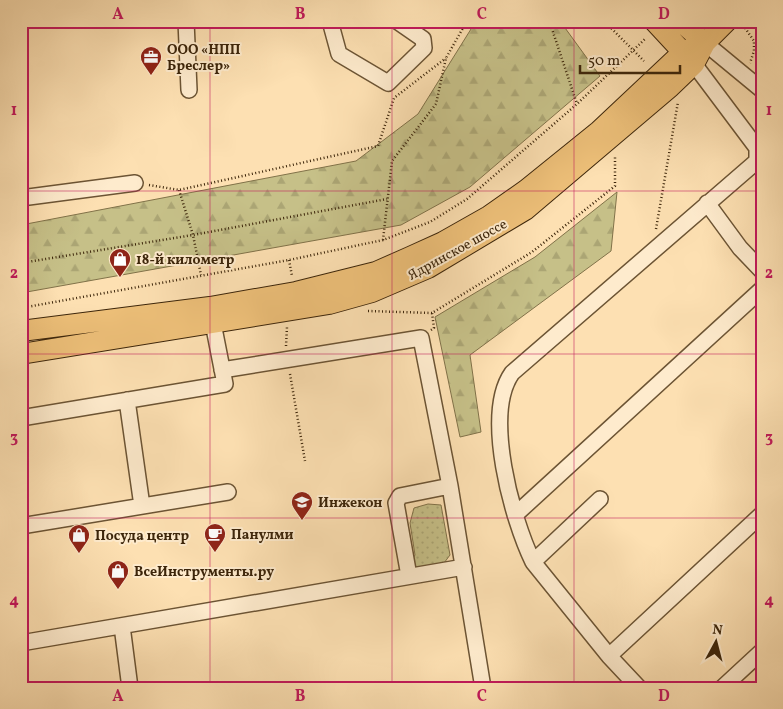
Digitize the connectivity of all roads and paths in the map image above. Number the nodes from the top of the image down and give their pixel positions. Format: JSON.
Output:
{"nodes":[{"id":1,"x":186,"y":21,"type":"edge"},
{"id":2,"x":330,"y":21,"type":"edge"},
{"id":3,"x":397,"y":21,"type":"edge"},
{"id":4,"x":466,"y":21,"type":"edge"},
{"id":5,"x":552,"y":21,"type":"edge"},
{"id":6,"x":604,"y":21,"type":"edge"},
{"id":7,"x":680,"y":21,"type":"edge"},
{"id":8,"x":762,"y":23,"type":"edge"},
{"id":9,"x":738,"y":24,"type":"edge"},
{"id":10,"x":649,"y":30,"type":"edge"},
{"id":11,"x":705,"y":43,"type":"junction"},
{"id":12,"x":634,"y":50,"type":"junction"},
{"id":13,"x":446,"y":58,"type":"junction"},
{"id":14,"x":689,"y":58,"type":"junction"},
{"id":15,"x":644,"y":60,"type":"dead end"},
{"id":16,"x":750,"y":64,"type":"dead end"},
{"id":17,"x":190,"y":90,"type":"dead end"},
{"id":18,"x":762,"y":90,"type":"edge"},
{"id":19,"x":679,"y":99,"type":"dead end"},
{"id":20,"x":577,"y":104,"type":"junction"},
{"id":21,"x":677,"y":104,"type":"junction"},
{"id":22,"x":670,"y":110,"type":"dead end"},
{"id":23,"x":621,"y":152,"type":"dead end"},
{"id":24,"x":135,"y":183,"type":"joint"},
{"id":25,"x":178,"y":190,"type":"junction"},
{"id":26,"x":21,"y":198,"type":"edge"},
{"id":27,"x":387,"y":199,"type":"junction"},
{"id":28,"x":707,"y":203,"type":"junction"},
{"id":29,"x":192,"y":235,"type":"junction"},
{"id":30,"x":383,"y":240,"type":"junction"},
{"id":31,"x":652,"y":250,"type":"junction"},
{"id":32,"x":289,"y":260,"type":"junction"},
{"id":33,"x":21,"y":263,"type":"edge"},
{"id":34,"x":762,"y":270,"type":"edge"},
{"id":35,"x":201,"y":276,"type":"junction"},
{"id":36,"x":293,"y":280,"type":"dead end"},
{"id":37,"x":762,"y":289,"type":"edge"},
{"id":38,"x":21,"y":308,"type":"edge"},
{"id":39,"x":211,"y":315,"type":"junction"},
{"id":40,"x":434,"y":328,"type":"dead end"},
{"id":41,"x":21,"y":331,"type":"edge"},
{"id":42,"x":21,"y":354,"type":"edge"},
{"id":43,"x":222,"y":370,"type":"junction"},
{"id":44,"x":127,"y":400,"type":"junction"},
{"id":45,"x":21,"y":418,"type":"edge"},
{"id":46,"x":450,"y":486,"type":"junction"},
{"id":47,"x":228,"y":492,"type":"dead end"},
{"id":48,"x":600,"y":499,"type":"dead end"},
{"id":49,"x":142,"y":506,"type":"junction"},
{"id":50,"x":762,"y":514,"type":"edge"},
{"id":51,"x":515,"y":515,"type":"junction"},
{"id":52,"x":21,"y":526,"type":"edge"},
{"id":53,"x":533,"y":562,"type":"junction"},
{"id":54,"x":464,"y":567,"type":"junction"},
{"id":55,"x":409,"y":576,"type":"junction"},
{"id":56,"x":122,"y":626,"type":"junction"},
{"id":57,"x":21,"y":644,"type":"edge"},
{"id":58,"x":762,"y":651,"type":"edge"},
{"id":59,"x":609,"y":656,"type":"junction"},
{"id":60,"x":130,"y":688,"type":"edge"},
{"id":61,"x":483,"y":688,"type":"edge"},
{"id":62,"x":639,"y":688,"type":"edge"},
{"id":63,"x":722,"y":688,"type":"edge"}],
"edges":[{"from":1,"to":17,"type":"street"},
{"from":2,"to":3,"type":"street"},
{"from":4,"to":13,"type":"path"},
{"from":5,"to":20,"type":"path"},
{"from":6,"to":12,"type":"path"},
{"from":7,"to":11,"type":"main road"},
{"from":8,"to":9,"type":"path"},
{"from":9,"to":11,"type":"main road"},
{"from":9,"to":16,"type":"path"},
{"from":10,"to":12,"type":"path"},
{"from":10,"to":14,"type":"main road"},
{"from":11,"to":14,"type":"main road"},
{"from":11,"to":18,"type":"street"},
{"from":12,"to":15,"type":"path"},
{"from":12,"to":20,"type":"path"},
{"from":13,"to":25,"type":"path"},
{"from":13,"to":27,"type":"path"},
{"from":14,"to":28,"type":"street"},
{"from":14,"to":39,"type":"main road","name":"Ядринское шоссе"},
{"from":19,"to":21,"type":"path"},
{"from":20,"to":30,"type":"path"},
{"from":21,"to":22,"type":"path"},
{"from":21,"to":31,"type":"path"},
{"from":23,"to":40,"type":"path"},
{"from":24,"to":25,"type":"path"},
{"from":24,"to":26,"type":"street"},
{"from":25,"to":29,"type":"path"},
{"from":27,"to":29,"type":"path"},
{"from":27,"to":30,"type":"path"},
{"from":28,"to":31,"type":"street"},
{"from":28,"to":34,"type":"street"},
{"from":29,"to":33,"type":"path"},
{"from":29,"to":35,"type":"path"},
{"from":30,"to":32,"type":"path"},
{"from":31,"to":51,"type":"street"},
{"from":32,"to":35,"type":"path"},
{"from":32,"to":36,"type":"path"},
{"from":35,"to":38,"type":"path"},
{"from":37,"to":51,"type":"street"},
{"from":39,"to":41,"type":"main road","name":"Ядринское шоссе"},
{"from":39,"to":42,"type":"main road","name":"Ядринское шоссе"},
{"from":39,"to":43,"type":"street"},
{"from":43,"to":44,"type":"street"},
{"from":43,"to":46,"type":"street"},
{"from":44,"to":45,"type":"street"},
{"from":44,"to":49,"type":"street"},
{"from":46,"to":54,"type":"street"},
{"from":46,"to":55,"type":"street"},
{"from":47,"to":49,"type":"street"},
{"from":48,"to":53,"type":"street"},
{"from":49,"to":52,"type":"street"},
{"from":50,"to":59,"type":"street"},
{"from":51,"to":53,"type":"street"},
{"from":53,"to":59,"type":"street"},
{"from":54,"to":55,"type":"street"},
{"from":54,"to":61,"type":"street"},
{"from":55,"to":56,"type":"street"},
{"from":56,"to":57,"type":"street"},
{"from":56,"to":60,"type":"street"},
{"from":58,"to":63,"type":"street"},
{"from":59,"to":62,"type":"street"}]}
